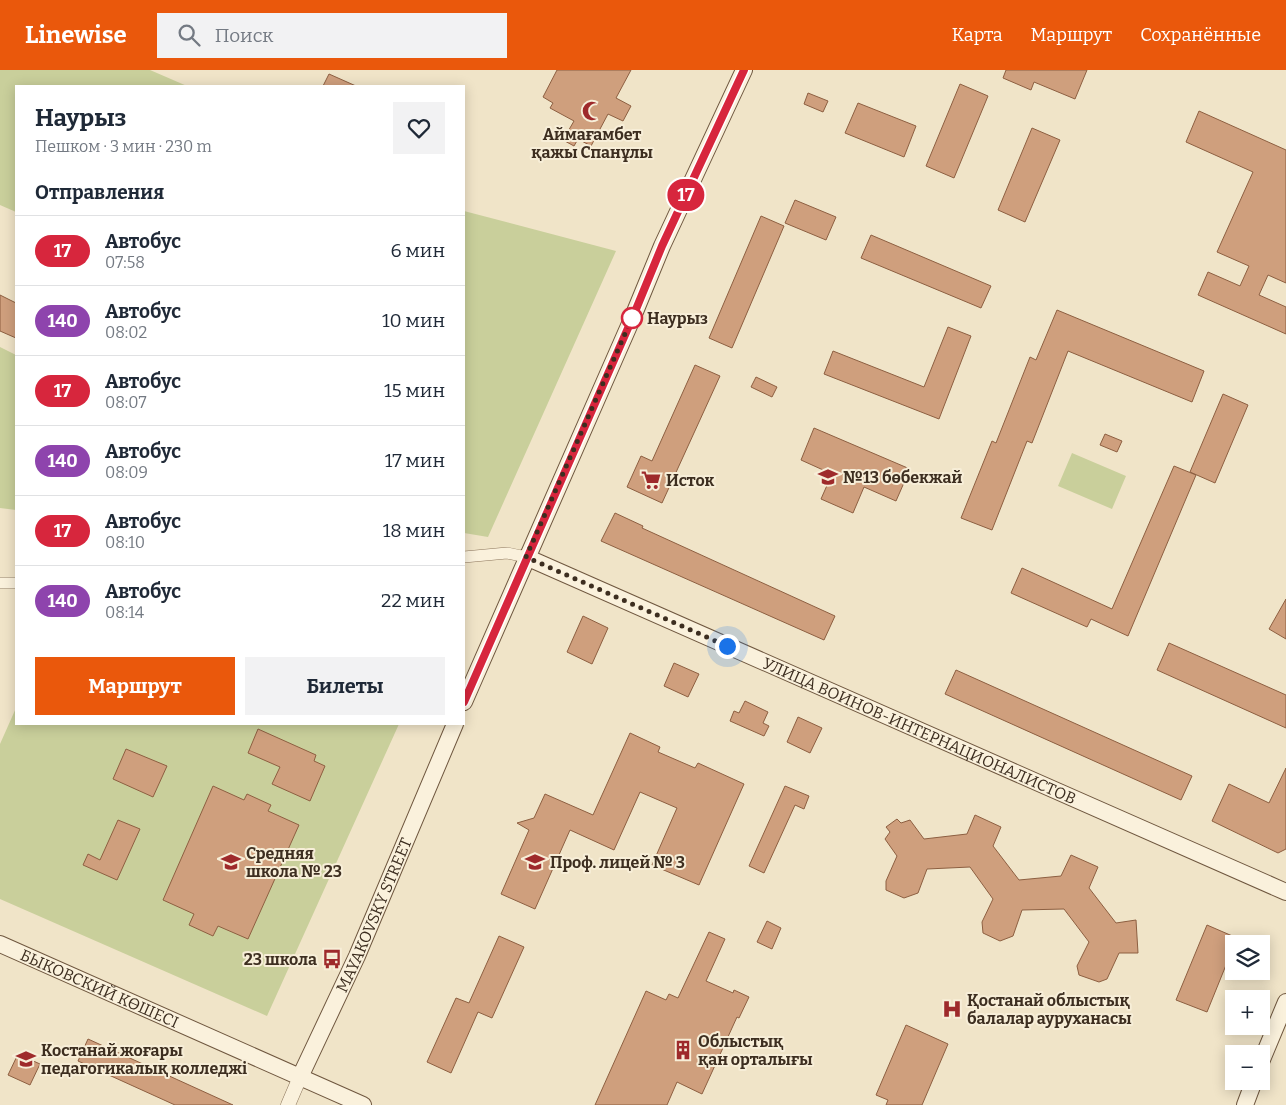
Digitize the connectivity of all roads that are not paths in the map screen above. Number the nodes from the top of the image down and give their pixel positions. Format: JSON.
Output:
{"nodes":[{"id":1,"x":744,"y":70,"type":"edge"},
{"id":2,"x":465,"y":557,"type":"edge"},
{"id":3,"x":526,"y":557,"type":"junction"},
{"id":4,"x":0,"y":582,"type":"edge"},
{"id":5,"x":15,"y":583,"type":"edge"},
{"id":6,"x":465,"y":700,"type":"edge"},
{"id":7,"x":455,"y":725,"type":"edge"},
{"id":8,"x":1286,"y":892,"type":"edge"},
{"id":9,"x":0,"y":944,"type":"edge"},
{"id":10,"x":1286,"y":1002,"type":"edge"},
{"id":11,"x":1268,"y":1045,"type":"edge"},
{"id":12,"x":300,"y":1077,"type":"junction"},
{"id":13,"x":1251,"y":1090,"type":"edge"},
{"id":14,"x":288,"y":1105,"type":"edge"},
{"id":15,"x":363,"y":1105,"type":"edge"},
{"id":16,"x":1245,"y":1105,"type":"edge"}],
"edges":[{"from":1,"to":3,"type":"main road"},
{"from":2,"to":3,"type":"street"},
{"from":3,"to":6,"type":"main road"},
{"from":3,"to":8,"type":"main road","name":"УЛИЦА ВОИНОВ-ИНТЕРНАЦИОНАЛИСТОВ"},
{"from":4,"to":5,"type":"street"},
{"from":7,"to":12,"type":"main road","name":"MAYAKOVSKY STREET"},
{"from":9,"to":12,"type":"main road","name":"БЫКОВСКИЙ КӨШЕСІ"},
{"from":10,"to":11,"type":"main road"},
{"from":12,"to":14,"type":"street","name":"MAYAKOVSKY STREET"},
{"from":12,"to":15,"type":"main road","name":"БЫКОВСКИЙ КӨШЕСІ"},
{"from":13,"to":16,"type":"main road"}]}
